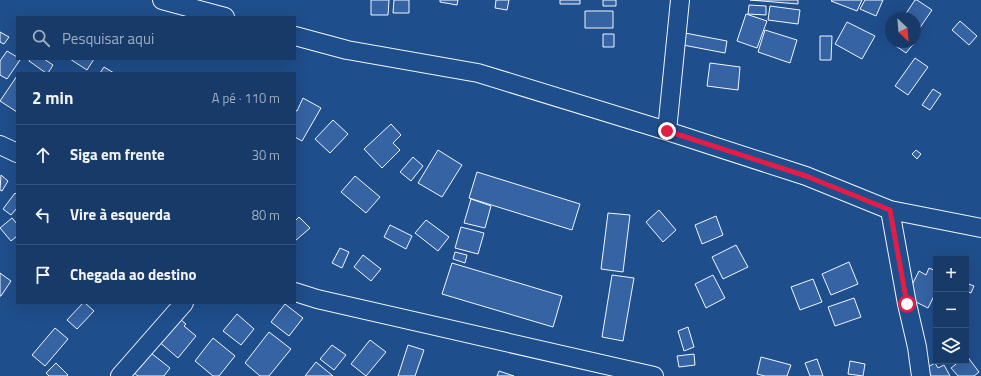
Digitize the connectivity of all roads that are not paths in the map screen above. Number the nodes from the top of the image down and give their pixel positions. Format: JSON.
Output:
{"nodes":[{"id":1,"x":162,"y":0,"type":"edge"},
{"id":2,"x":680,"y":0,"type":"edge"},
{"id":3,"x":221,"y":16,"type":"edge"},
{"id":4,"x":296,"y":36,"type":"edge"},
{"id":5,"x":667,"y":131,"type":"junction"},
{"id":6,"x":0,"y":145,"type":"edge"},
{"id":7,"x":16,"y":153,"type":"edge"},
{"id":8,"x":890,"y":210,"type":"junction"},
{"id":9,"x":981,"y":228,"type":"edge"},
{"id":10,"x":296,"y":292,"type":"edge"},
{"id":11,"x":183,"y":304,"type":"edge"},
{"id":12,"x":120,"y":376,"type":"edge"},
{"id":13,"x":654,"y":376,"type":"edge"},
{"id":14,"x":921,"y":376,"type":"edge"}],
"edges":[{"from":1,"to":3,"type":"street"},
{"from":2,"to":5,"type":"street"},
{"from":4,"to":5,"type":"street"},
{"from":5,"to":8,"type":"street"},
{"from":6,"to":7,"type":"street"},
{"from":8,"to":9,"type":"street"},
{"from":8,"to":14,"type":"street"},
{"from":10,"to":13,"type":"street"},
{"from":11,"to":12,"type":"street"}]}
